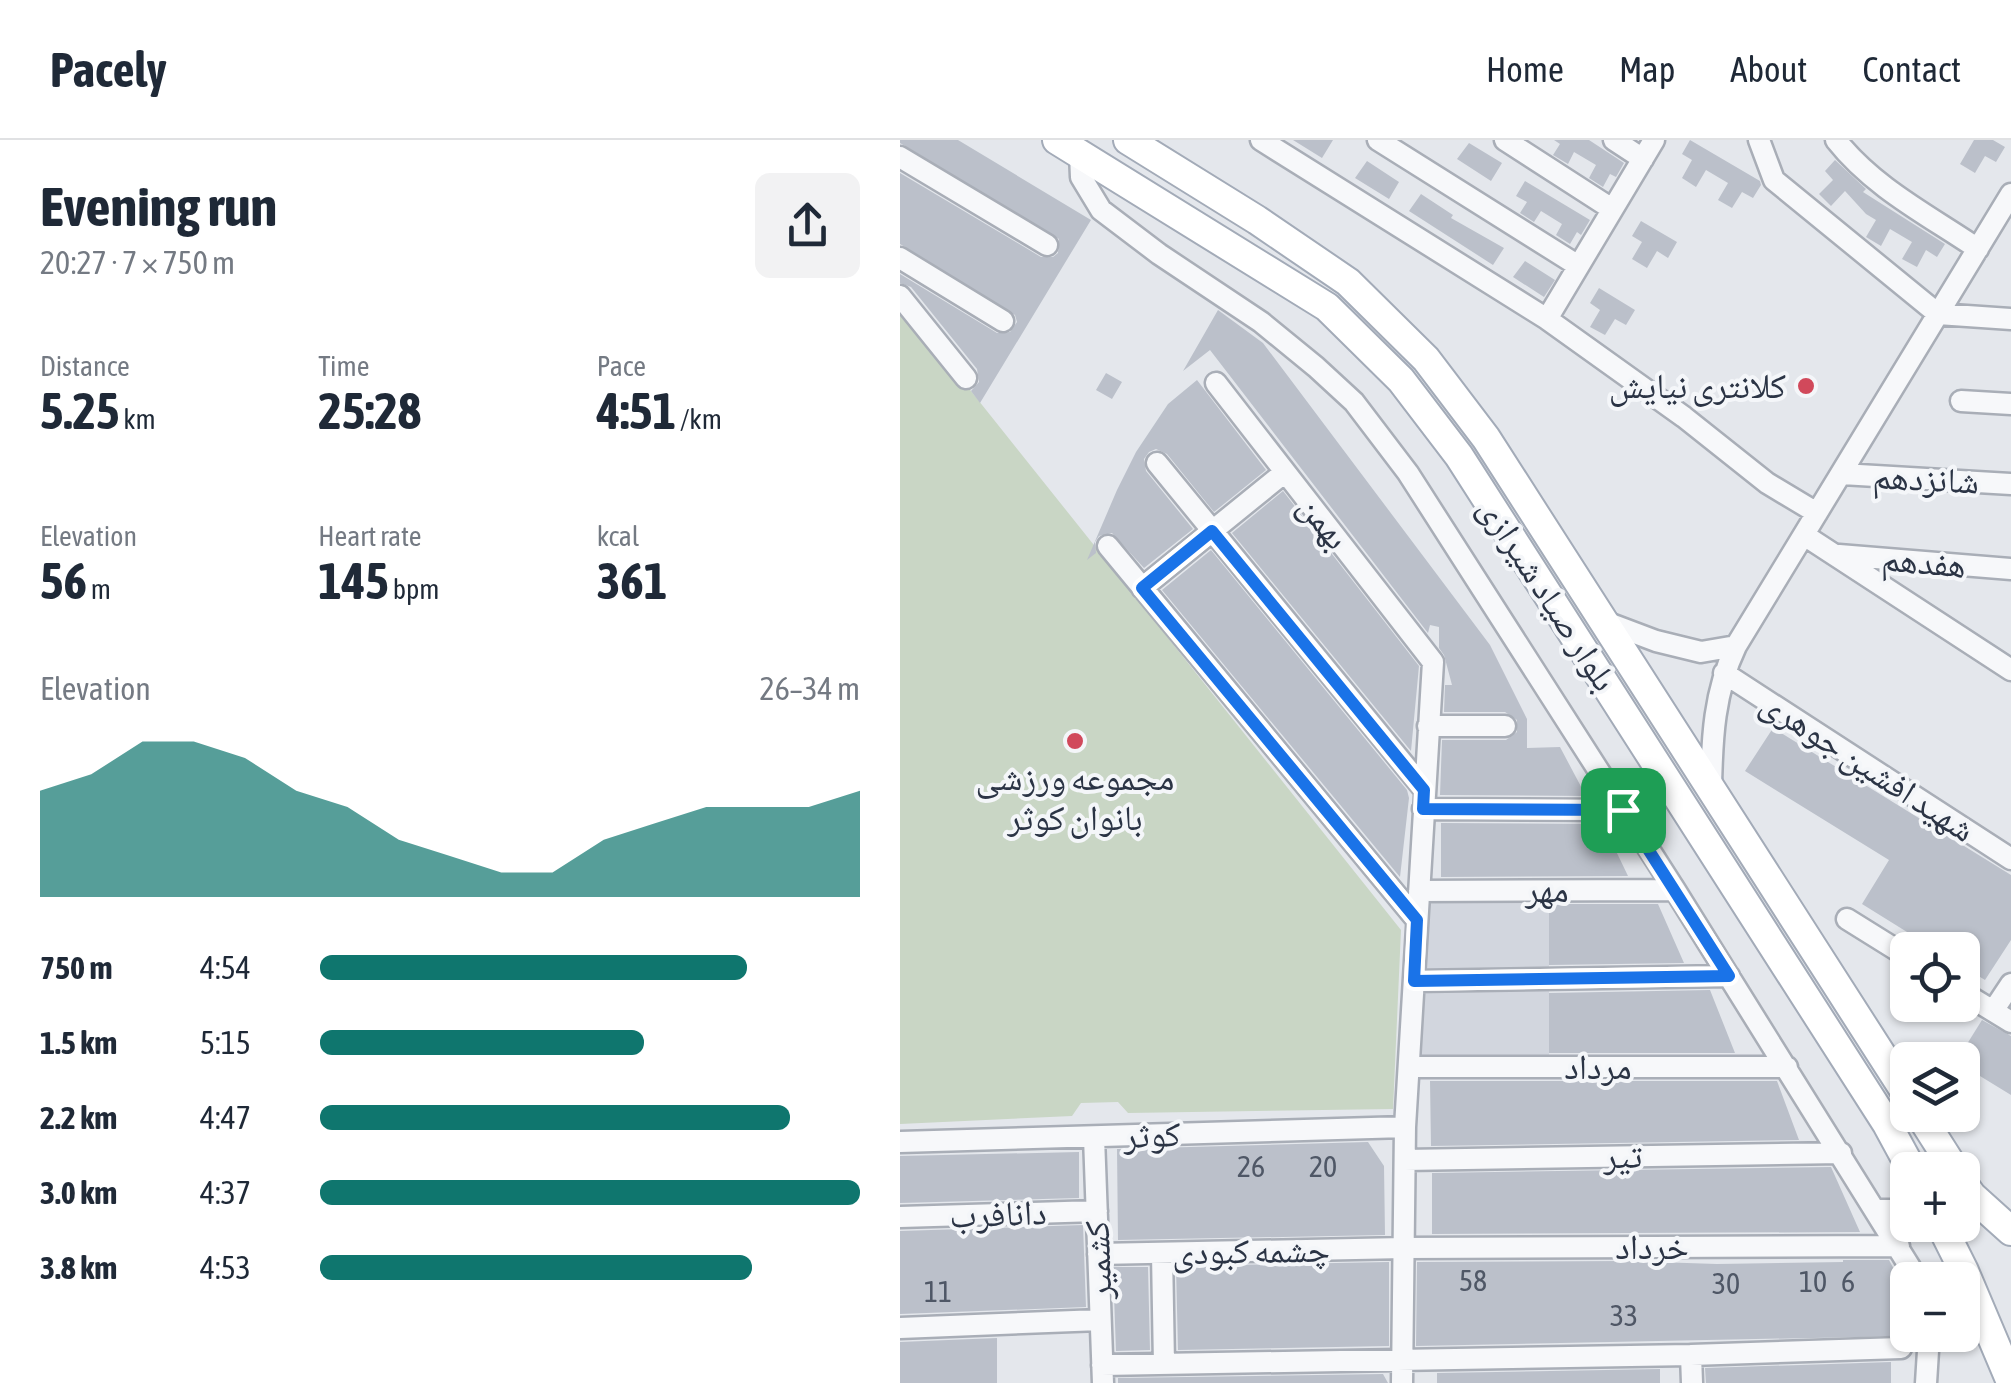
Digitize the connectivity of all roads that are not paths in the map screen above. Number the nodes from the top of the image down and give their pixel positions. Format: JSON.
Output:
{"nodes":[{"id":1,"x":1128,"y":140,"type":"edge"},
{"id":2,"x":1260,"y":140,"type":"edge"},
{"id":3,"x":1378,"y":140,"type":"edge"},
{"id":4,"x":1505,"y":140,"type":"edge"},
{"id":5,"x":1614,"y":140,"type":"edge"},
{"id":6,"x":1759,"y":140,"type":"edge"},
{"id":7,"x":1836,"y":140,"type":"edge"},
{"id":8,"x":1068,"y":147,"type":"edge"},
{"id":9,"x":1648,"y":149,"type":"edge"},
{"id":10,"x":1154,"y":150,"type":"edge"},
{"id":11,"x":900,"y":158,"type":"edge"},
{"id":12,"x":2011,"y":194,"type":"edge"},
{"id":13,"x":1612,"y":209,"type":"junction"},
{"id":14,"x":1258,"y":220,"type":"junction"},
{"id":15,"x":1046,"y":245,"type":"dead end"},
{"id":16,"x":1978,"y":248,"type":"junction"},
{"id":17,"x":1238,"y":249,"type":"junction"},
{"id":18,"x":900,"y":258,"type":"edge"},
{"id":19,"x":1577,"y":265,"type":"junction"},
{"id":20,"x":900,"y":296,"type":"edge"},
{"id":21,"x":1938,"y":314,"type":"junction"},
{"id":22,"x":1547,"y":319,"type":"junction"},
{"id":23,"x":2011,"y":319,"type":"edge"},
{"id":24,"x":1004,"y":322,"type":"dead end"},
{"id":25,"x":966,"y":378,"type":"dead end"},
{"id":26,"x":1216,"y":383,"type":"dead end"},
{"id":27,"x":1962,"y":401,"type":"dead end"},
{"id":28,"x":2011,"y":404,"type":"edge"},
{"id":29,"x":1157,"y":463,"type":"dead end"},
{"id":30,"x":1285,"y":472,"type":"junction"},
{"id":31,"x":1842,"y":474,"type":"junction"},
{"id":32,"x":2011,"y":484,"type":"edge"},
{"id":33,"x":1817,"y":513,"type":"junction"},
{"id":34,"x":1212,"y":531,"type":"junction"},
{"id":35,"x":1804,"y":534,"type":"junction"},
{"id":36,"x":1108,"y":546,"type":"dead end"},
{"id":37,"x":1837,"y":554,"type":"junction"},
{"id":38,"x":2011,"y":569,"type":"edge"},
{"id":39,"x":1142,"y":588,"type":"junction"},
{"id":40,"x":1603,"y":621,"type":"junction"},
{"id":41,"x":1736,"y":646,"type":"junction"},
{"id":42,"x":2011,"y":670,"type":"edge"},
{"id":43,"x":1724,"y":673,"type":"junction"},
{"id":44,"x":1428,"y":726,"type":"junction"},
{"id":45,"x":1505,"y":726,"type":"dead end"},
{"id":46,"x":1712,"y":790,"type":"junction"},
{"id":47,"x":1423,"y":799,"type":"junction"},
{"id":48,"x":1623,"y":810,"type":"junction"},
{"id":49,"x":2011,"y":859,"type":"edge"},
{"id":50,"x":1675,"y":890,"type":"junction"},
{"id":51,"x":1419,"y":891,"type":"junction"},
{"id":52,"x":1848,"y":919,"type":"dead end"},
{"id":53,"x":1417,"y":920,"type":"junction"},
{"id":54,"x":1890,"y":946,"type":"edge"},
{"id":55,"x":1729,"y":976,"type":"junction"},
{"id":56,"x":1414,"y":981,"type":"junction"},
{"id":57,"x":2011,"y":984,"type":"edge"},
{"id":58,"x":1980,"y":1003,"type":"edge"},
{"id":59,"x":1992,"y":1011,"type":"junction"},
{"id":60,"x":2011,"y":1022,"type":"edge"},
{"id":61,"x":1410,"y":1067,"type":"junction"},
{"id":62,"x":1786,"y":1068,"type":"junction"},
{"id":63,"x":1890,"y":1068,"type":"edge"},
{"id":64,"x":1405,"y":1128,"type":"junction"},
{"id":65,"x":1094,"y":1137,"type":"junction"},
{"id":66,"x":900,"y":1142,"type":"edge"},
{"id":67,"x":1902,"y":1152,"type":"edge"},
{"id":68,"x":1841,"y":1153,"type":"junction"},
{"id":69,"x":1405,"y":1160,"type":"junction"},
{"id":70,"x":1980,"y":1203,"type":"edge"},
{"id":71,"x":1876,"y":1210,"type":"junction"},
{"id":72,"x":1890,"y":1210,"type":"edge"},
{"id":73,"x":1097,"y":1211,"type":"junction"},
{"id":74,"x":900,"y":1216,"type":"edge"},
{"id":75,"x":2011,"y":1231,"type":"edge"},
{"id":76,"x":1950,"y":1242,"type":"edge"},
{"id":77,"x":1899,"y":1246,"type":"junction"},
{"id":78,"x":1404,"y":1248,"type":"junction"},
{"id":79,"x":1162,"y":1253,"type":"junction"},
{"id":80,"x":1098,"y":1254,"type":"junction"},
{"id":81,"x":1908,"y":1262,"type":"edge"},
{"id":82,"x":1100,"y":1320,"type":"junction"},
{"id":83,"x":900,"y":1328,"type":"edge"},
{"id":84,"x":1890,"y":1348,"type":"edge"},
{"id":85,"x":1928,"y":1352,"type":"edge"},
{"id":86,"x":1691,"y":1355,"type":"junction"},
{"id":87,"x":1402,"y":1358,"type":"junction"},
{"id":88,"x":1164,"y":1364,"type":"junction"},
{"id":89,"x":1102,"y":1374,"type":"edge"},
{"id":90,"x":2011,"y":1382,"type":"edge"},
{"id":91,"x":1402,"y":1383,"type":"edge"},
{"id":92,"x":1692,"y":1383,"type":"edge"},
{"id":93,"x":1926,"y":1383,"type":"edge"}],
"edges":[{"from":1,"to":10,"type":"main road","name":"بلوار صیاد شیرازی"},
{"from":2,"to":22,"type":"street"},
{"from":3,"to":19,"type":"street"},
{"from":4,"to":13,"type":"street"},
{"from":5,"to":9,"type":"street"},
{"from":6,"to":21,"type":"street"},
{"from":7,"to":16,"type":"street"},
{"from":8,"to":17,"type":"main road","name":"بلوار صیاد شیرازی"},
{"from":8,"to":48,"type":"street"},
{"from":9,"to":13,"type":"street"},
{"from":10,"to":14,"type":"main road","name":"بلوار صیاد شیرازی"},
{"from":11,"to":15,"type":"street"},
{"from":12,"to":16,"type":"street"},
{"from":13,"to":19,"type":"street"},
{"from":14,"to":17,"type":"main road"},
{"from":14,"to":40,"type":"main road","name":"بلوار صیاد شیرازی"},
{"from":16,"to":21,"type":"street"},
{"from":17,"to":67,"type":"main road","name":"بلوار صیاد شیرازی"},
{"from":18,"to":24,"type":"street"},
{"from":19,"to":22,"type":"street"},
{"from":20,"to":25,"type":"street"},
{"from":21,"to":23,"type":"street"},
{"from":21,"to":31,"type":"street"},
{"from":22,"to":33,"type":"street"},
{"from":26,"to":30,"type":"street","name":"بهمن"},
{"from":27,"to":28,"type":"street"},
{"from":29,"to":34,"type":"street"},
{"from":30,"to":34,"type":"street"},
{"from":30,"to":44,"type":"street","name":"بهمن"},
{"from":31,"to":32,"type":"street","name":"شانزدهم"},
{"from":31,"to":33,"type":"street"},
{"from":33,"to":35,"type":"street"},
{"from":34,"to":39,"type":"street"},
{"from":34,"to":47,"type":"street"},
{"from":35,"to":37,"type":"street"},
{"from":35,"to":41,"type":"street"},
{"from":36,"to":39,"type":"street"},
{"from":37,"to":38,"type":"street","name":"هفدهم"},
{"from":37,"to":42,"type":"street"},
{"from":39,"to":53,"type":"street"},
{"from":40,"to":41,"type":"street"},
{"from":40,"to":46,"type":"main road","name":"بلوار صیاد شیرازی"},
{"from":41,"to":43,"type":"street"},
{"from":43,"to":46,"type":"street"},
{"from":43,"to":49,"type":"street","name":"شهید افشین جوهری"},
{"from":44,"to":45,"type":"street"},
{"from":44,"to":47,"type":"street"},
{"from":46,"to":63,"type":"main road","name":"بلوار صیاد شیرازی"},
{"from":47,"to":48,"type":"street"},
{"from":47,"to":51,"type":"street"},
{"from":48,"to":50,"type":"street"},
{"from":50,"to":51,"type":"street","name":"مهر"},
{"from":50,"to":55,"type":"street"},
{"from":51,"to":53,"type":"street"},
{"from":52,"to":54,"type":"street"},
{"from":53,"to":56,"type":"street"},
{"from":55,"to":56,"type":"street"},
{"from":55,"to":62,"type":"street"},
{"from":56,"to":61,"type":"street"},
{"from":57,"to":59,"type":"street"},
{"from":58,"to":59,"type":"street"},
{"from":59,"to":60,"type":"street"},
{"from":61,"to":62,"type":"street","name":"مرداد"},
{"from":61,"to":64,"type":"street"},
{"from":62,"to":68,"type":"street"},
{"from":64,"to":65,"type":"street","name":"کوثر"},
{"from":64,"to":69,"type":"street"},
{"from":65,"to":66,"type":"street","name":"کوثر"},
{"from":65,"to":73,"type":"street","name":"کشمیر"},
{"from":68,"to":69,"type":"street","name":"تیر"},
{"from":68,"to":71,"type":"street"},
{"from":69,"to":78,"type":"street"},
{"from":70,"to":75,"type":"main road"},
{"from":71,"to":72,"type":"street"},
{"from":71,"to":77,"type":"street"},
{"from":73,"to":74,"type":"street","name":"دانافرب"},
{"from":73,"to":80,"type":"street","name":"کشمیر"},
{"from":76,"to":90,"type":"main road"},
{"from":77,"to":78,"type":"street","name":"خرداد"},
{"from":77,"to":81,"type":"street"},
{"from":78,"to":79,"type":"street","name":"چشمه کبودی"},
{"from":78,"to":87,"type":"street"},
{"from":79,"to":80,"type":"street","name":"چشمه کبودی"},
{"from":79,"to":88,"type":"street"},
{"from":80,"to":82,"type":"street","name":"کشمیر"},
{"from":82,"to":83,"type":"street"},
{"from":82,"to":89,"type":"street","name":"کشمیر"},
{"from":84,"to":86,"type":"street"},
{"from":85,"to":93,"type":"street"},
{"from":86,"to":87,"type":"street"},
{"from":86,"to":92,"type":"street"},
{"from":87,"to":88,"type":"street"},
{"from":87,"to":91,"type":"street"},
{"from":88,"to":89,"type":"street"}]}
